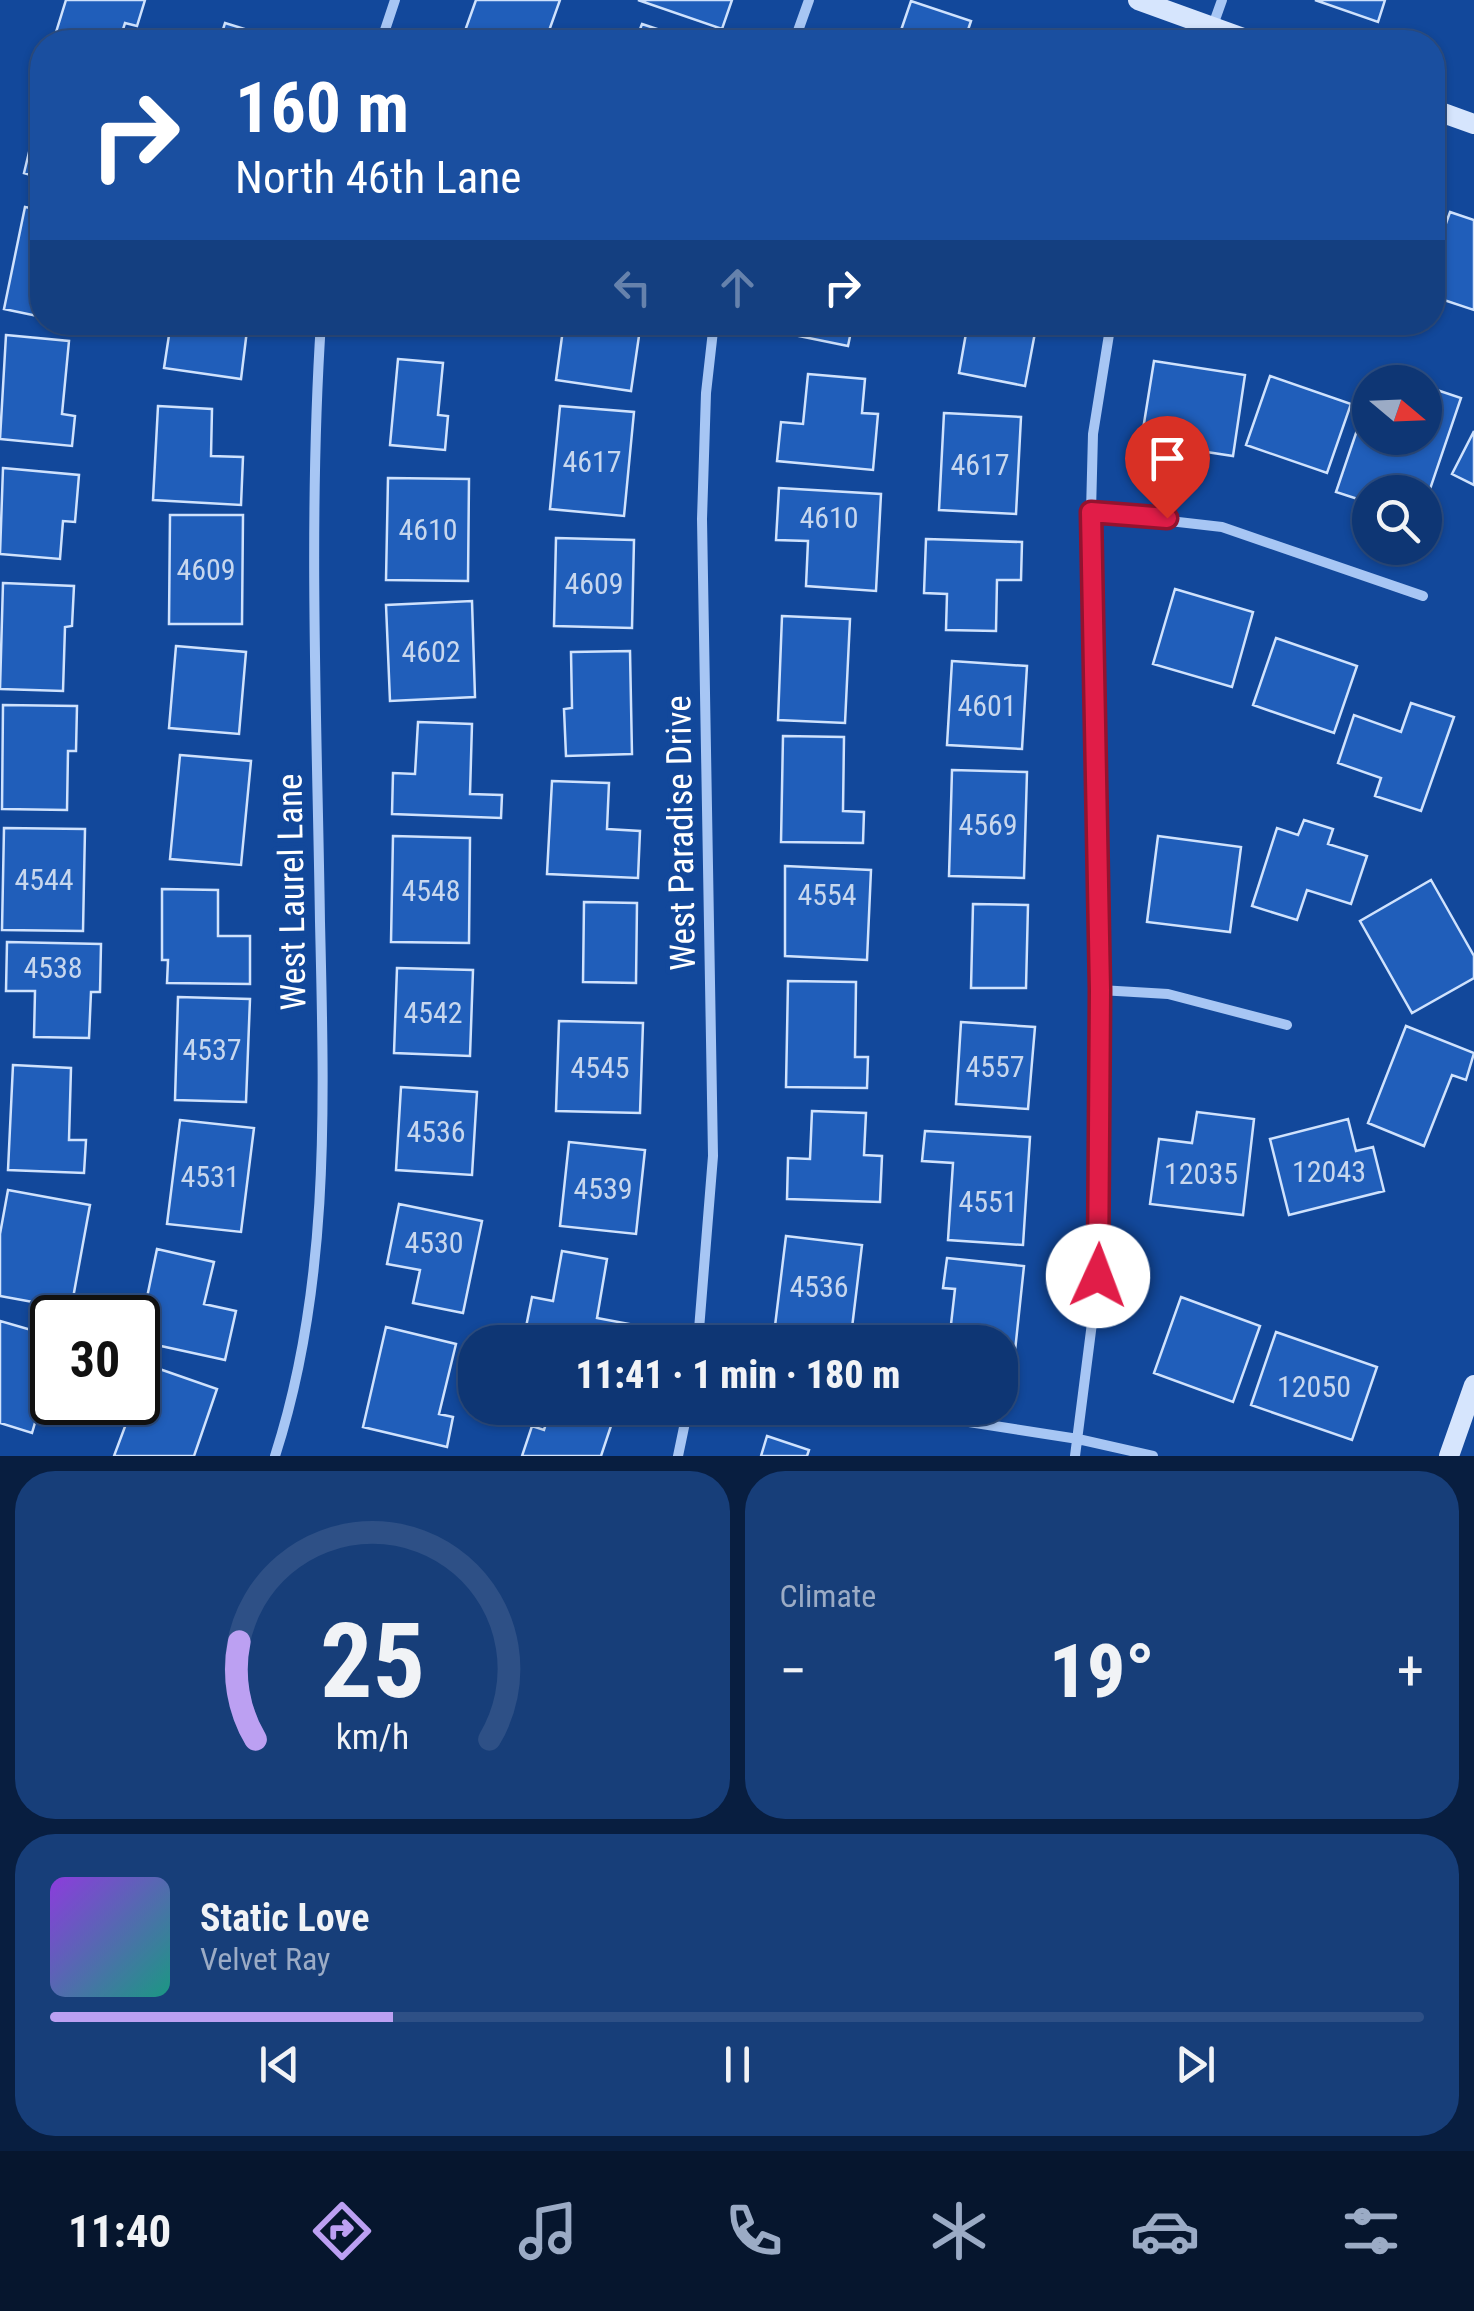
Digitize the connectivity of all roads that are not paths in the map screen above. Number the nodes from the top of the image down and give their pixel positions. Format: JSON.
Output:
{"nodes":[{"id":1,"x":395,"y":0,"type":"edge"},
{"id":2,"x":809,"y":0,"type":"edge"},
{"id":3,"x":1138,"y":0,"type":"edge"},
{"id":4,"x":1222,"y":0,"type":"edge"},
{"id":5,"x":385,"y":30,"type":"edge"},
{"id":6,"x":798,"y":30,"type":"edge"},
{"id":7,"x":1200,"y":30,"type":"edge"},
{"id":8,"x":1212,"y":30,"type":"edge"},
{"id":9,"x":1445,"y":114,"type":"edge"},
{"id":10,"x":1474,"y":124,"type":"edge"},
{"id":11,"x":320,"y":335,"type":"edge"},
{"id":12,"x":713,"y":335,"type":"edge"},
{"id":13,"x":1109,"y":335,"type":"edge"},
{"id":14,"x":1091,"y":512,"type":"junction"},
{"id":15,"x":1424,"y":596,"type":"dead end"},
{"id":16,"x":1100,"y":990,"type":"junction"},
{"id":17,"x":1287,"y":1024,"type":"dead end"},
{"id":18,"x":699,"y":1325,"type":"edge"},
{"id":19,"x":1474,"y":1386,"type":"edge"},
{"id":20,"x":684,"y":1425,"type":"edge"},
{"id":21,"x":988,"y":1425,"type":"edge"},
{"id":22,"x":1078,"y":1439,"type":"junction"},
{"id":23,"x":275,"y":1456,"type":"edge"},
{"id":24,"x":678,"y":1456,"type":"edge"},
{"id":25,"x":1074,"y":1456,"type":"edge"},
{"id":26,"x":1154,"y":1456,"type":"edge"},
{"id":27,"x":1449,"y":1456,"type":"edge"}],
"edges":[{"from":1,"to":5,"type":"street"},
{"from":2,"to":6,"type":"street"},
{"from":3,"to":7,"type":"street"},
{"from":4,"to":8,"type":"street"},
{"from":9,"to":10,"type":"street"},
{"from":11,"to":23,"type":"street","name":"West Laurel Lane"},
{"from":12,"to":18,"type":"street","name":"West Paradise Drive"},
{"from":13,"to":14,"type":"street"},
{"from":14,"to":15,"type":"street"},
{"from":14,"to":16,"type":"street"},
{"from":16,"to":17,"type":"street"},
{"from":16,"to":22,"type":"street"},
{"from":19,"to":27,"type":"street"},
{"from":20,"to":24,"type":"street"},
{"from":21,"to":22,"type":"street"},
{"from":22,"to":25,"type":"street"},
{"from":22,"to":26,"type":"street"}]}
